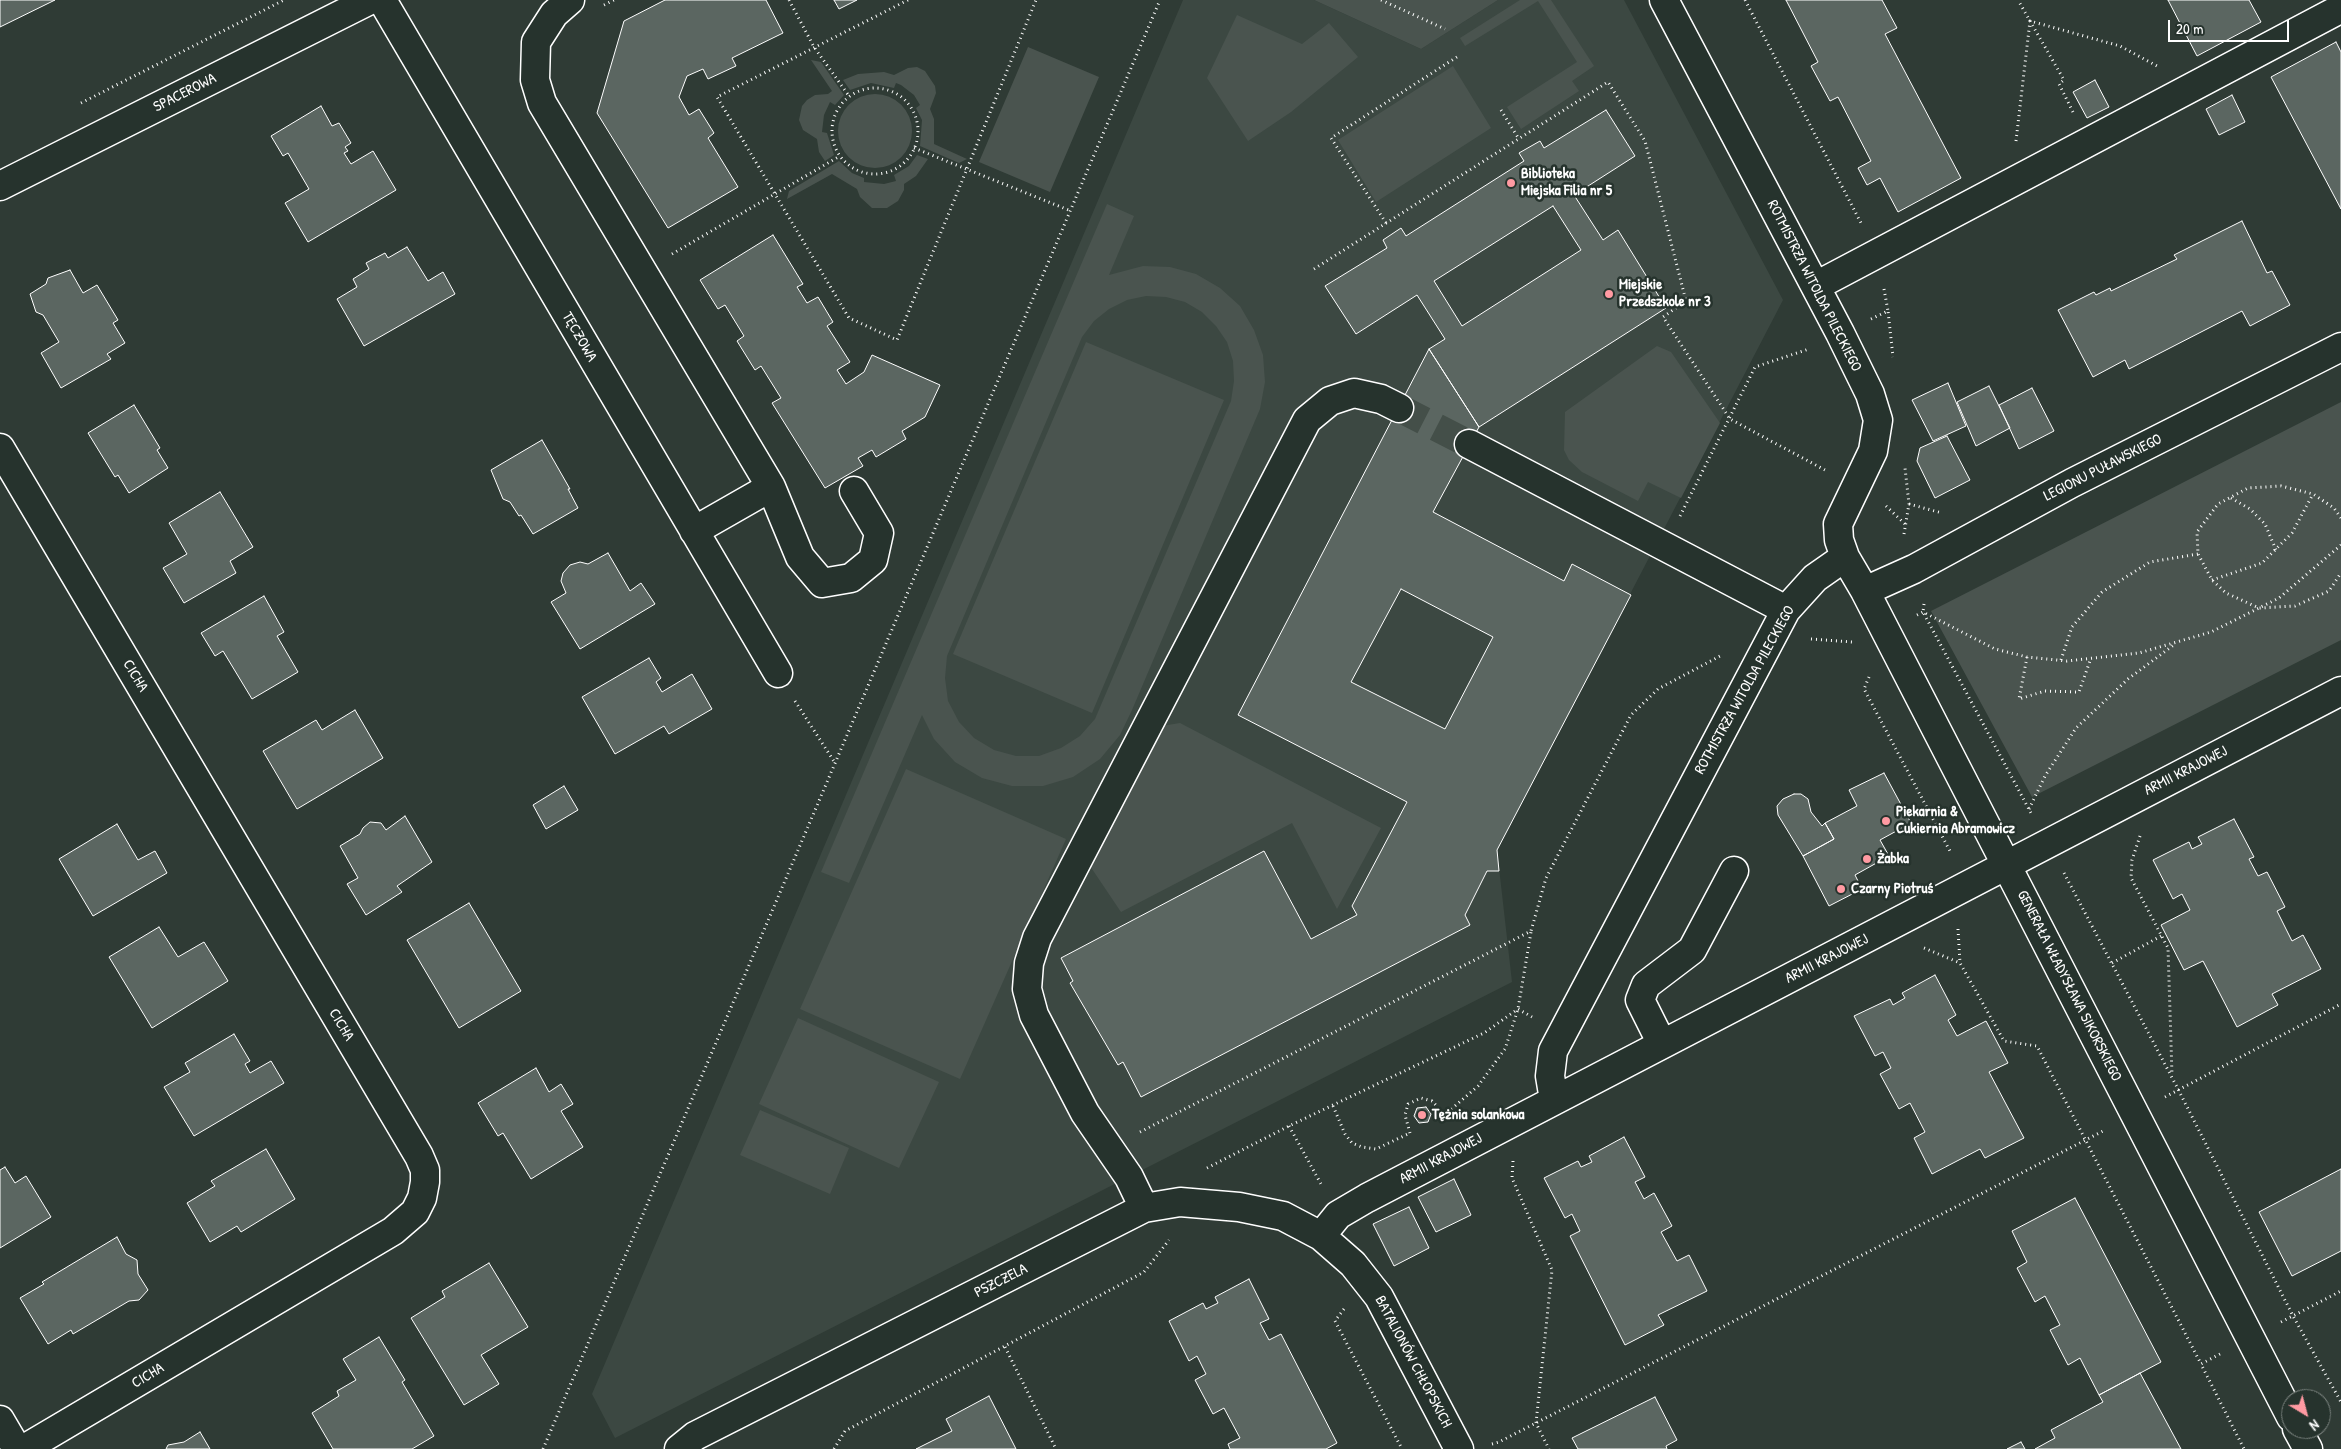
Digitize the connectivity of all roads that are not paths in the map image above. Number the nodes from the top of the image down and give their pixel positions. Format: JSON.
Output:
{"nodes":[{"id":1,"x":370,"y":0,"type":"edge"},
{"id":2,"x":382,"y":0,"type":"edge"},
{"id":3,"x":570,"y":0,"type":"edge"},
{"id":4,"x":1664,"y":0,"type":"edge"},
{"id":5,"x":2338,"y":10,"type":"dead end"},
{"id":6,"x":0,"y":186,"type":"edge"},
{"id":7,"x":1816,"y":286,"type":"junction"},
{"id":8,"x":2341,"y":346,"type":"edge"},
{"id":9,"x":1399,"y":408,"type":"tunnel mouth"},
{"id":10,"x":1469,"y":444,"type":"tunnel mouth"},
{"id":11,"x":0,"y":448,"type":"edge"},
{"id":12,"x":771,"y":487,"type":"junction"},
{"id":13,"x":854,"y":491,"type":"dead end"},
{"id":14,"x":694,"y":532,"type":"junction"},
{"id":15,"x":1846,"y":557,"type":"junction"},
{"id":16,"x":1865,"y":591,"type":"junction"},
{"id":17,"x":1786,"y":610,"type":"junction"},
{"id":18,"x":778,"y":673,"type":"road end"},
{"id":19,"x":2341,"y":691,"type":"edge"},
{"id":20,"x":2007,"y":866,"type":"junction"},
{"id":21,"x":1734,"y":871,"type":"dead end"},
{"id":22,"x":1662,"y":1044,"type":"junction"},
{"id":23,"x":1554,"y":1100,"type":"junction"},
{"id":24,"x":1144,"y":1208,"type":"junction"},
{"id":25,"x":1321,"y":1236,"type":"junction"},
{"id":26,"x":2281,"y":1398,"type":"edge"},
{"id":27,"x":0,"y":1420,"type":"edge"},
{"id":28,"x":687,"y":1442,"type":"edge"},
{"id":29,"x":17,"y":1449,"type":"edge"},
{"id":30,"x":24,"y":1449,"type":"edge"},
{"id":31,"x":1459,"y":1449,"type":"edge"}],
"edges":[{"from":1,"to":6,"type":"street","name":"SPACEROWA"},
{"from":2,"to":14,"type":"street","name":"TĘCZOWA"},
{"from":3,"to":12,"type":"street"},
{"from":4,"to":7,"type":"street","name":"ROTMISTRZA WITOLDA PILECKIEGO"},
{"from":5,"to":7,"type":"street"},
{"from":7,"to":15,"type":"street","name":"ROTMISTRZA WITOLDA PILECKIEGO"},
{"from":8,"to":16,"type":"street","name":"LEGIONU PUŁAWSKIEGO"},
{"from":9,"to":24,"type":"street"},
{"from":10,"to":17,"type":"street"},
{"from":11,"to":30,"type":"street","name":"CICHA"},
{"from":12,"to":13,"type":"street"},
{"from":12,"to":14,"type":"street"},
{"from":14,"to":18,"type":"street","name":"TĘCZOWA"},
{"from":15,"to":16,"type":"street","name":"GENERAŁA WŁADYSŁAWA SIKORSKIEGO"},
{"from":15,"to":17,"type":"street","name":"ROTMISTRZA WITOLDA PILECKIEGO"},
{"from":16,"to":20,"type":"street","name":"GENERAŁA WŁADYSŁAWA SIKORSKIEGO"},
{"from":17,"to":23,"type":"street","name":"ROTMISTRZA WITOLDA PILECKIEGO"},
{"from":19,"to":20,"type":"street","name":"ARMII KRAJOWEJ"},
{"from":20,"to":22,"type":"street","name":"ARMII KRAJOWEJ"},
{"from":20,"to":26,"type":"street","name":"GENERAŁA WŁADYSŁAWA SIKORSKIEGO"},
{"from":21,"to":22,"type":"street"},
{"from":22,"to":23,"type":"street","name":"ARMII KRAJOWEJ"},
{"from":23,"to":25,"type":"street","name":"ARMII KRAJOWEJ"},
{"from":24,"to":25,"type":"street","name":"PSZCZELA"},
{"from":24,"to":28,"type":"street","name":"PSZCZELA"},
{"from":25,"to":31,"type":"street","name":"BATALIONÓW CHŁOPSKICH"},
{"from":27,"to":29,"type":"street"}]}
